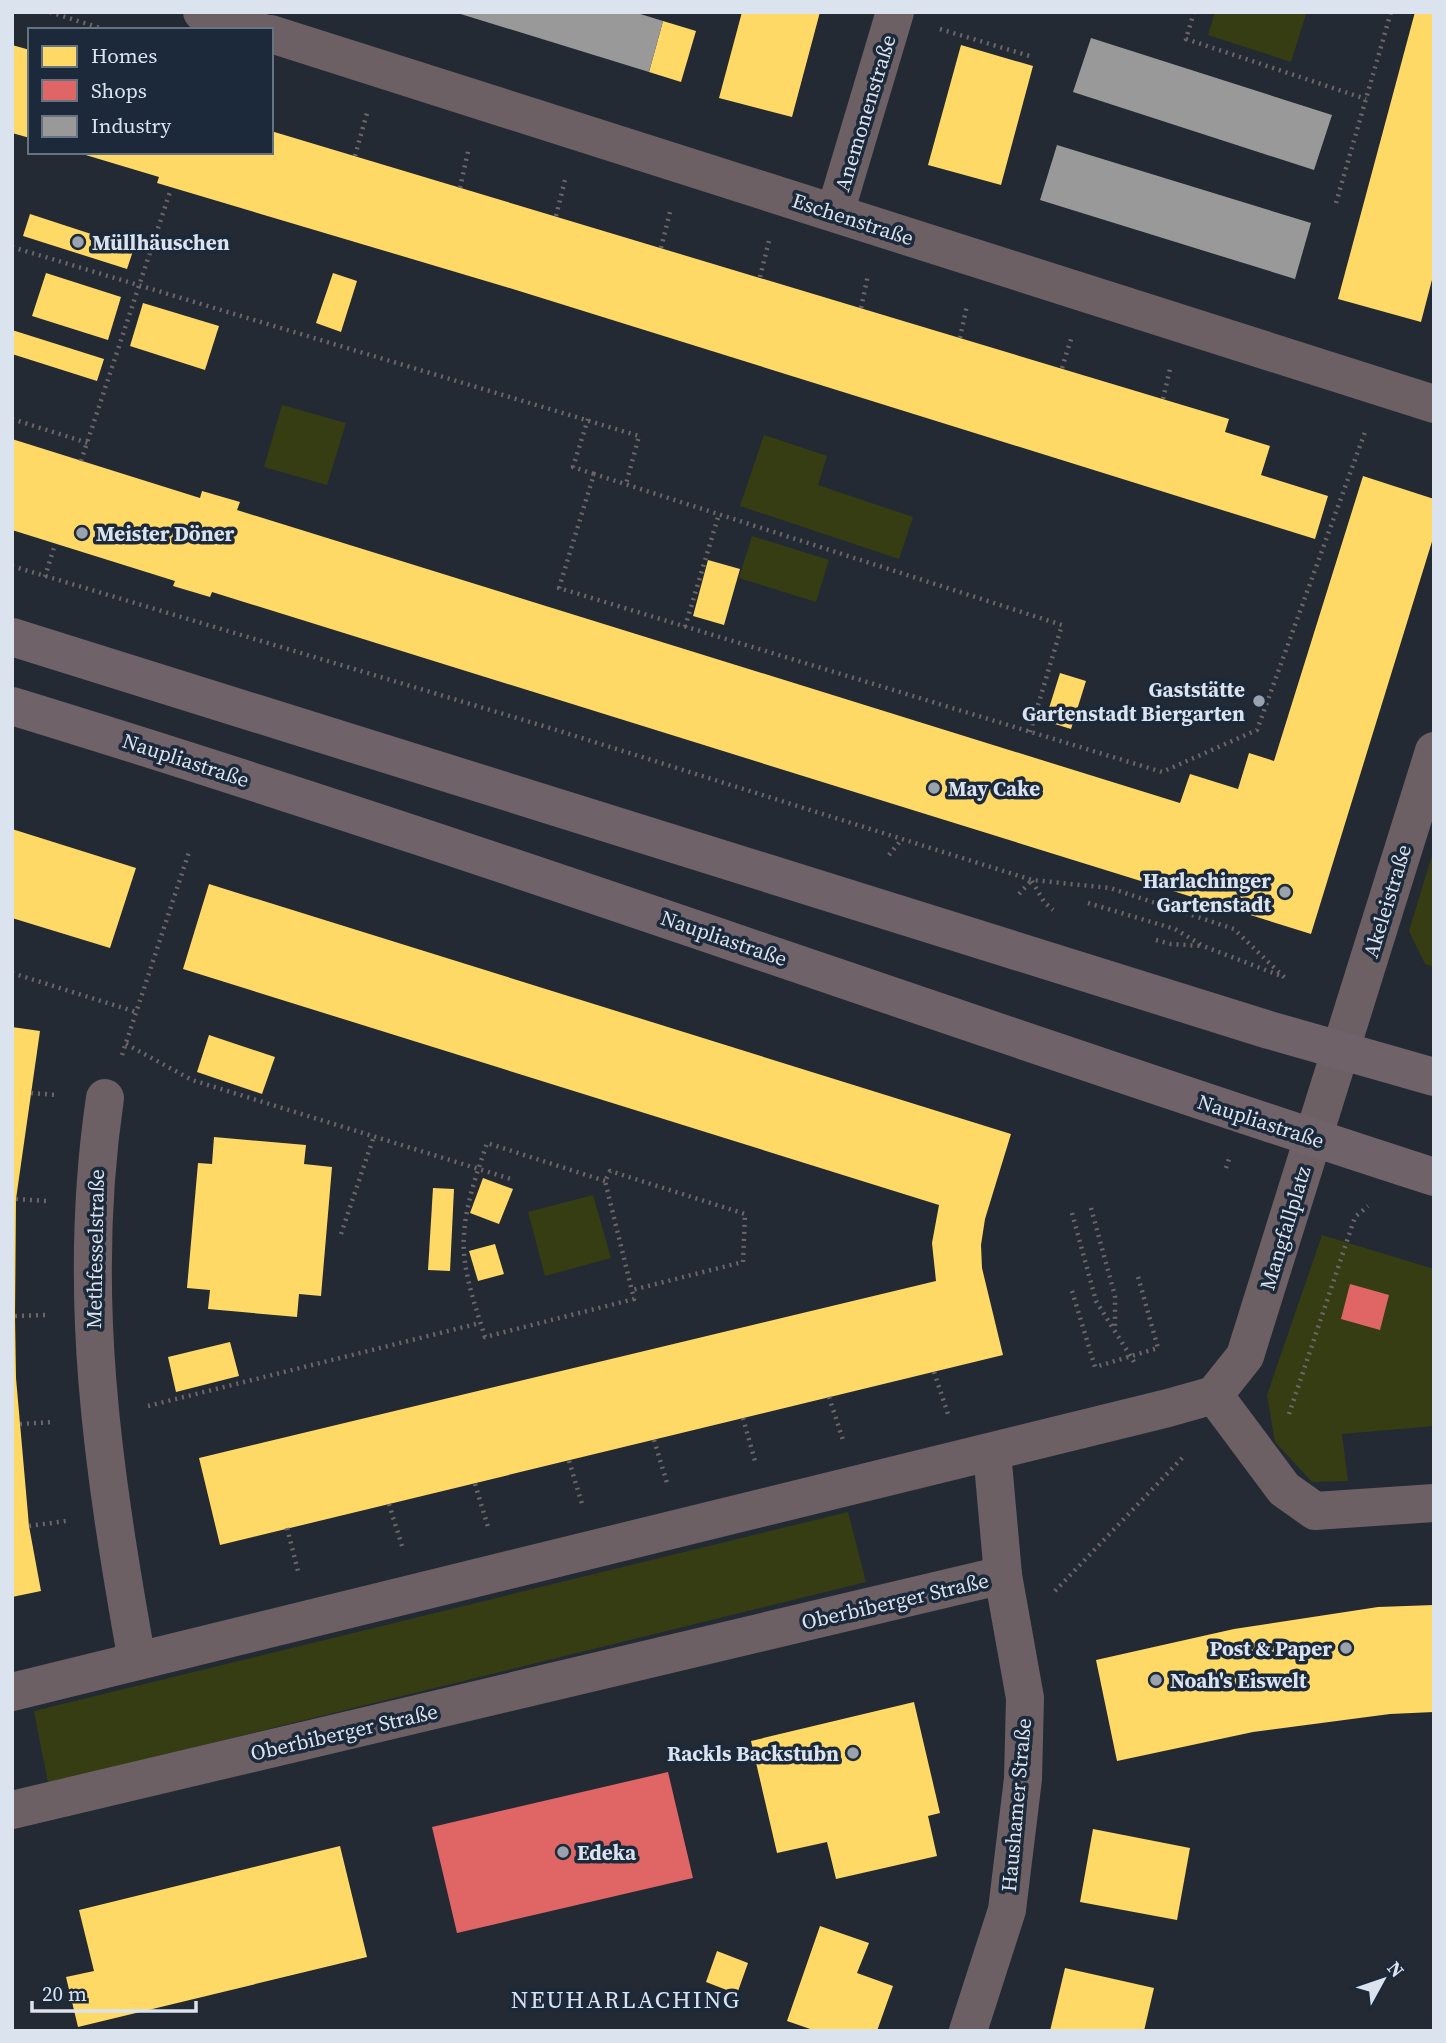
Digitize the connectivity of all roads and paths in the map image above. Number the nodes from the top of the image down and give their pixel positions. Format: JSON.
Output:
{"nodes":[{"id":1,"x":50,"y":12,"type":"edge"},
{"id":2,"x":1194,"y":12,"type":"edge"},
{"id":3,"x":1391,"y":12,"type":"edge"},
{"id":4,"x":894,"y":14,"type":"edge"},
{"id":5,"x":100,"y":28,"type":"edge"},
{"id":6,"x":273,"y":35,"type":"edge"},
{"id":7,"x":1033,"y":57,"type":"dead end"},
{"id":8,"x":1366,"y":99,"type":"junction"},
{"id":9,"x":368,"y":111,"type":"dead end"},
{"id":10,"x":470,"y":143,"type":"dead end"},
{"id":11,"x":355,"y":156,"type":"dead end"},
{"id":12,"x":566,"y":173,"type":"dead end"},
{"id":13,"x":460,"y":188,"type":"dead end"},
{"id":14,"x":170,"y":192,"type":"dead end"},
{"id":15,"x":1336,"y":203,"type":"dead end"},
{"id":16,"x":672,"y":205,"type":"dead end"},
{"id":17,"x":835,"y":213,"type":"junction"},
{"id":18,"x":556,"y":216,"type":"dead end"},
{"id":19,"x":771,"y":236,"type":"dead end"},
{"id":20,"x":12,"y":247,"type":"edge"},
{"id":21,"x":661,"y":248,"type":"dead end"},
{"id":22,"x":870,"y":268,"type":"dead end"},
{"id":23,"x":760,"y":277,"type":"dead end"},
{"id":24,"x":139,"y":286,"type":"junction"},
{"id":25,"x":968,"y":298,"type":"dead end"},
{"id":26,"x":861,"y":308,"type":"dead end"},
{"id":27,"x":1073,"y":330,"type":"dead end"},
{"id":28,"x":960,"y":338,"type":"dead end"},
{"id":29,"x":1172,"y":361,"type":"dead end"},
{"id":30,"x":1062,"y":368,"type":"dead end"},
{"id":31,"x":1381,"y":389,"type":"junction"},
{"id":32,"x":1163,"y":399,"type":"dead end"},
{"id":33,"x":1434,"y":404,"type":"edge"},
{"id":34,"x":12,"y":419,"type":"edge"},
{"id":35,"x":589,"y":419,"type":"junction"},
{"id":36,"x":88,"y":443,"type":"junction"},
{"id":37,"x":82,"y":461,"type":"dead end"},
{"id":38,"x":594,"y":474,"type":"junction"},
{"id":39,"x":626,"y":484,"type":"junction"},
{"id":40,"x":719,"y":514,"type":"junction"},
{"id":41,"x":55,"y":544,"type":"dead end"},
{"id":42,"x":12,"y":566,"type":"edge"},
{"id":43,"x":45,"y":577,"type":"junction"},
{"id":44,"x":685,"y":627,"type":"junction"},
{"id":45,"x":12,"y":637,"type":"edge"},
{"id":46,"x":12,"y":706,"type":"edge"},
{"id":47,"x":1030,"y":732,"type":"junction"},
{"id":48,"x":1434,"y":751,"type":"edge"},
{"id":49,"x":902,"y":839,"type":"junction"},
{"id":50,"x":190,"y":849,"type":"dead end"},
{"id":51,"x":889,"y":855,"type":"dead end"},
{"id":52,"x":1032,"y":880,"type":"junction"},
{"id":53,"x":1019,"y":894,"type":"dead end"},
{"id":54,"x":1088,"y":903,"type":"dead end"},
{"id":55,"x":1171,"y":944,"type":"dead end"},
{"id":56,"x":1203,"y":946,"type":"junction"},
{"id":57,"x":12,"y":973,"type":"edge"},
{"id":58,"x":136,"y":1012,"type":"junction"},
{"id":59,"x":127,"y":1044,"type":"junction"},
{"id":60,"x":1340,"y":1052,"type":"junction"},
{"id":61,"x":1434,"y":1077,"type":"edge"},
{"id":62,"x":105,"y":1098,"type":"joint"},
{"id":63,"x":374,"y":1136,"type":"junction"},
{"id":64,"x":1313,"y":1138,"type":"junction"},
{"id":65,"x":479,"y":1168,"type":"junction"},
{"id":66,"x":1434,"y":1177,"type":"edge"},
{"id":67,"x":512,"y":1179,"type":"dead end"},
{"id":68,"x":605,"y":1181,"type":"junction"},
{"id":69,"x":1375,"y":1200,"type":"dead end"},
{"id":70,"x":1091,"y":1208,"type":"dead end"},
{"id":71,"x":1072,"y":1213,"type":"dead end"},
{"id":72,"x":341,"y":1234,"type":"dead end"},
{"id":73,"x":1137,"y":1273,"type":"dead end"},
{"id":74,"x":632,"y":1290,"type":"junction"},
{"id":75,"x":1072,"y":1292,"type":"dead end"},
{"id":76,"x":480,"y":1323,"type":"junction"},
{"id":77,"x":1115,"y":1330,"type":"junction"},
{"id":78,"x":1132,"y":1357,"type":"junction"},
{"id":79,"x":1213,"y":1395,"type":"junction"},
{"id":80,"x":178,"y":1399,"type":"dead end"},
{"id":81,"x":1287,"y":1419,"type":"dead end"},
{"id":82,"x":1182,"y":1444,"type":"dead end"},
{"id":83,"x":992,"y":1452,"type":"junction"},
{"id":84,"x":1434,"y":1503,"type":"edge"},
{"id":85,"x":1003,"y":1575,"type":"junction"},
{"id":86,"x":1010,"y":1613,"type":"junction"},
{"id":87,"x":137,"y":1661,"type":"junction"},
{"id":88,"x":12,"y":1692,"type":"edge"},
{"id":89,"x":12,"y":1810,"type":"edge"},
{"id":90,"x":968,"y":2031,"type":"edge"}],
"edges":[{"from":1,"to":5,"type":"path"},
{"from":2,"to":8,"type":"path"},
{"from":3,"to":8,"type":"path"},
{"from":4,"to":7,"type":"path"},
{"from":4,"to":17,"type":"street","name":"Anemonenstraße"},
{"from":6,"to":17,"type":"street","name":"Eschenstraße"},
{"from":8,"to":15,"type":"path"},
{"from":9,"to":11,"type":"path"},
{"from":10,"to":13,"type":"path"},
{"from":12,"to":18,"type":"path"},
{"from":14,"to":24,"type":"path"},
{"from":16,"to":21,"type":"path"},
{"from":17,"to":31,"type":"street","name":"Eschenstraße"},
{"from":19,"to":23,"type":"path"},
{"from":20,"to":24,"type":"path"},
{"from":22,"to":26,"type":"path"},
{"from":24,"to":35,"type":"path"},
{"from":24,"to":36,"type":"path"},
{"from":25,"to":28,"type":"path"},
{"from":27,"to":30,"type":"path"},
{"from":29,"to":32,"type":"path"},
{"from":31,"to":33,"type":"street","name":"Eschenstraße"},
{"from":31,"to":47,"type":"path"},
{"from":34,"to":36,"type":"path"},
{"from":35,"to":38,"type":"path"},
{"from":35,"to":39,"type":"path"},
{"from":36,"to":37,"type":"path"},
{"from":38,"to":39,"type":"path"},
{"from":38,"to":44,"type":"path"},
{"from":39,"to":40,"type":"path"},
{"from":40,"to":44,"type":"path"},
{"from":40,"to":47,"type":"path"},
{"from":41,"to":43,"type":"path"},
{"from":42,"to":43,"type":"path"},
{"from":43,"to":49,"type":"path"},
{"from":44,"to":47,"type":"path"},
{"from":45,"to":60,"type":"street"},
{"from":46,"to":64,"type":"street","name":"Naupliastraße"},
{"from":48,"to":60,"type":"street","name":"Akeleistraße"},
{"from":49,"to":51,"type":"path"},
{"from":49,"to":52,"type":"path"},
{"from":50,"to":58,"type":"path"},
{"from":52,"to":53,"type":"path"},
{"from":52,"to":56,"type":"path"},
{"from":54,"to":56,"type":"path"},
{"from":55,"to":56,"type":"path"},
{"from":57,"to":58,"type":"path"},
{"from":58,"to":59,"type":"path"},
{"from":59,"to":62,"type":"path"},
{"from":59,"to":63,"type":"path"},
{"from":60,"to":61,"type":"street"},
{"from":60,"to":64,"type":"street","name":"Mangfallplatz"},
{"from":62,"to":87,"type":"street","name":"Methfesselstraße"},
{"from":63,"to":65,"type":"path"},
{"from":63,"to":72,"type":"path"},
{"from":64,"to":66,"type":"street","name":"Naupliastraße"},
{"from":64,"to":79,"type":"street","name":"Mangfallplatz"},
{"from":65,"to":67,"type":"path"},
{"from":65,"to":68,"type":"path"},
{"from":65,"to":76,"type":"path"},
{"from":68,"to":74,"type":"path"},
{"from":68,"to":74,"type":"path"},
{"from":69,"to":81,"type":"path"},
{"from":70,"to":77,"type":"path"},
{"from":71,"to":77,"type":"path"},
{"from":73,"to":78,"type":"path"},
{"from":74,"to":76,"type":"path"},
{"from":75,"to":78,"type":"path"},
{"from":76,"to":80,"type":"path"},
{"from":77,"to":78,"type":"path"},
{"from":79,"to":83,"type":"street"},
{"from":79,"to":84,"type":"street"},
{"from":82,"to":86,"type":"path"},
{"from":83,"to":85,"type":"street","name":"Oberbiberger Straße"},
{"from":83,"to":87,"type":"street"},
{"from":85,"to":86,"type":"street","name":"Haushamer Straße"},
{"from":85,"to":89,"type":"street","name":"Oberbiberger Straße"},
{"from":86,"to":90,"type":"street","name":"Haushamer Straße"},
{"from":87,"to":88,"type":"street"}]}
